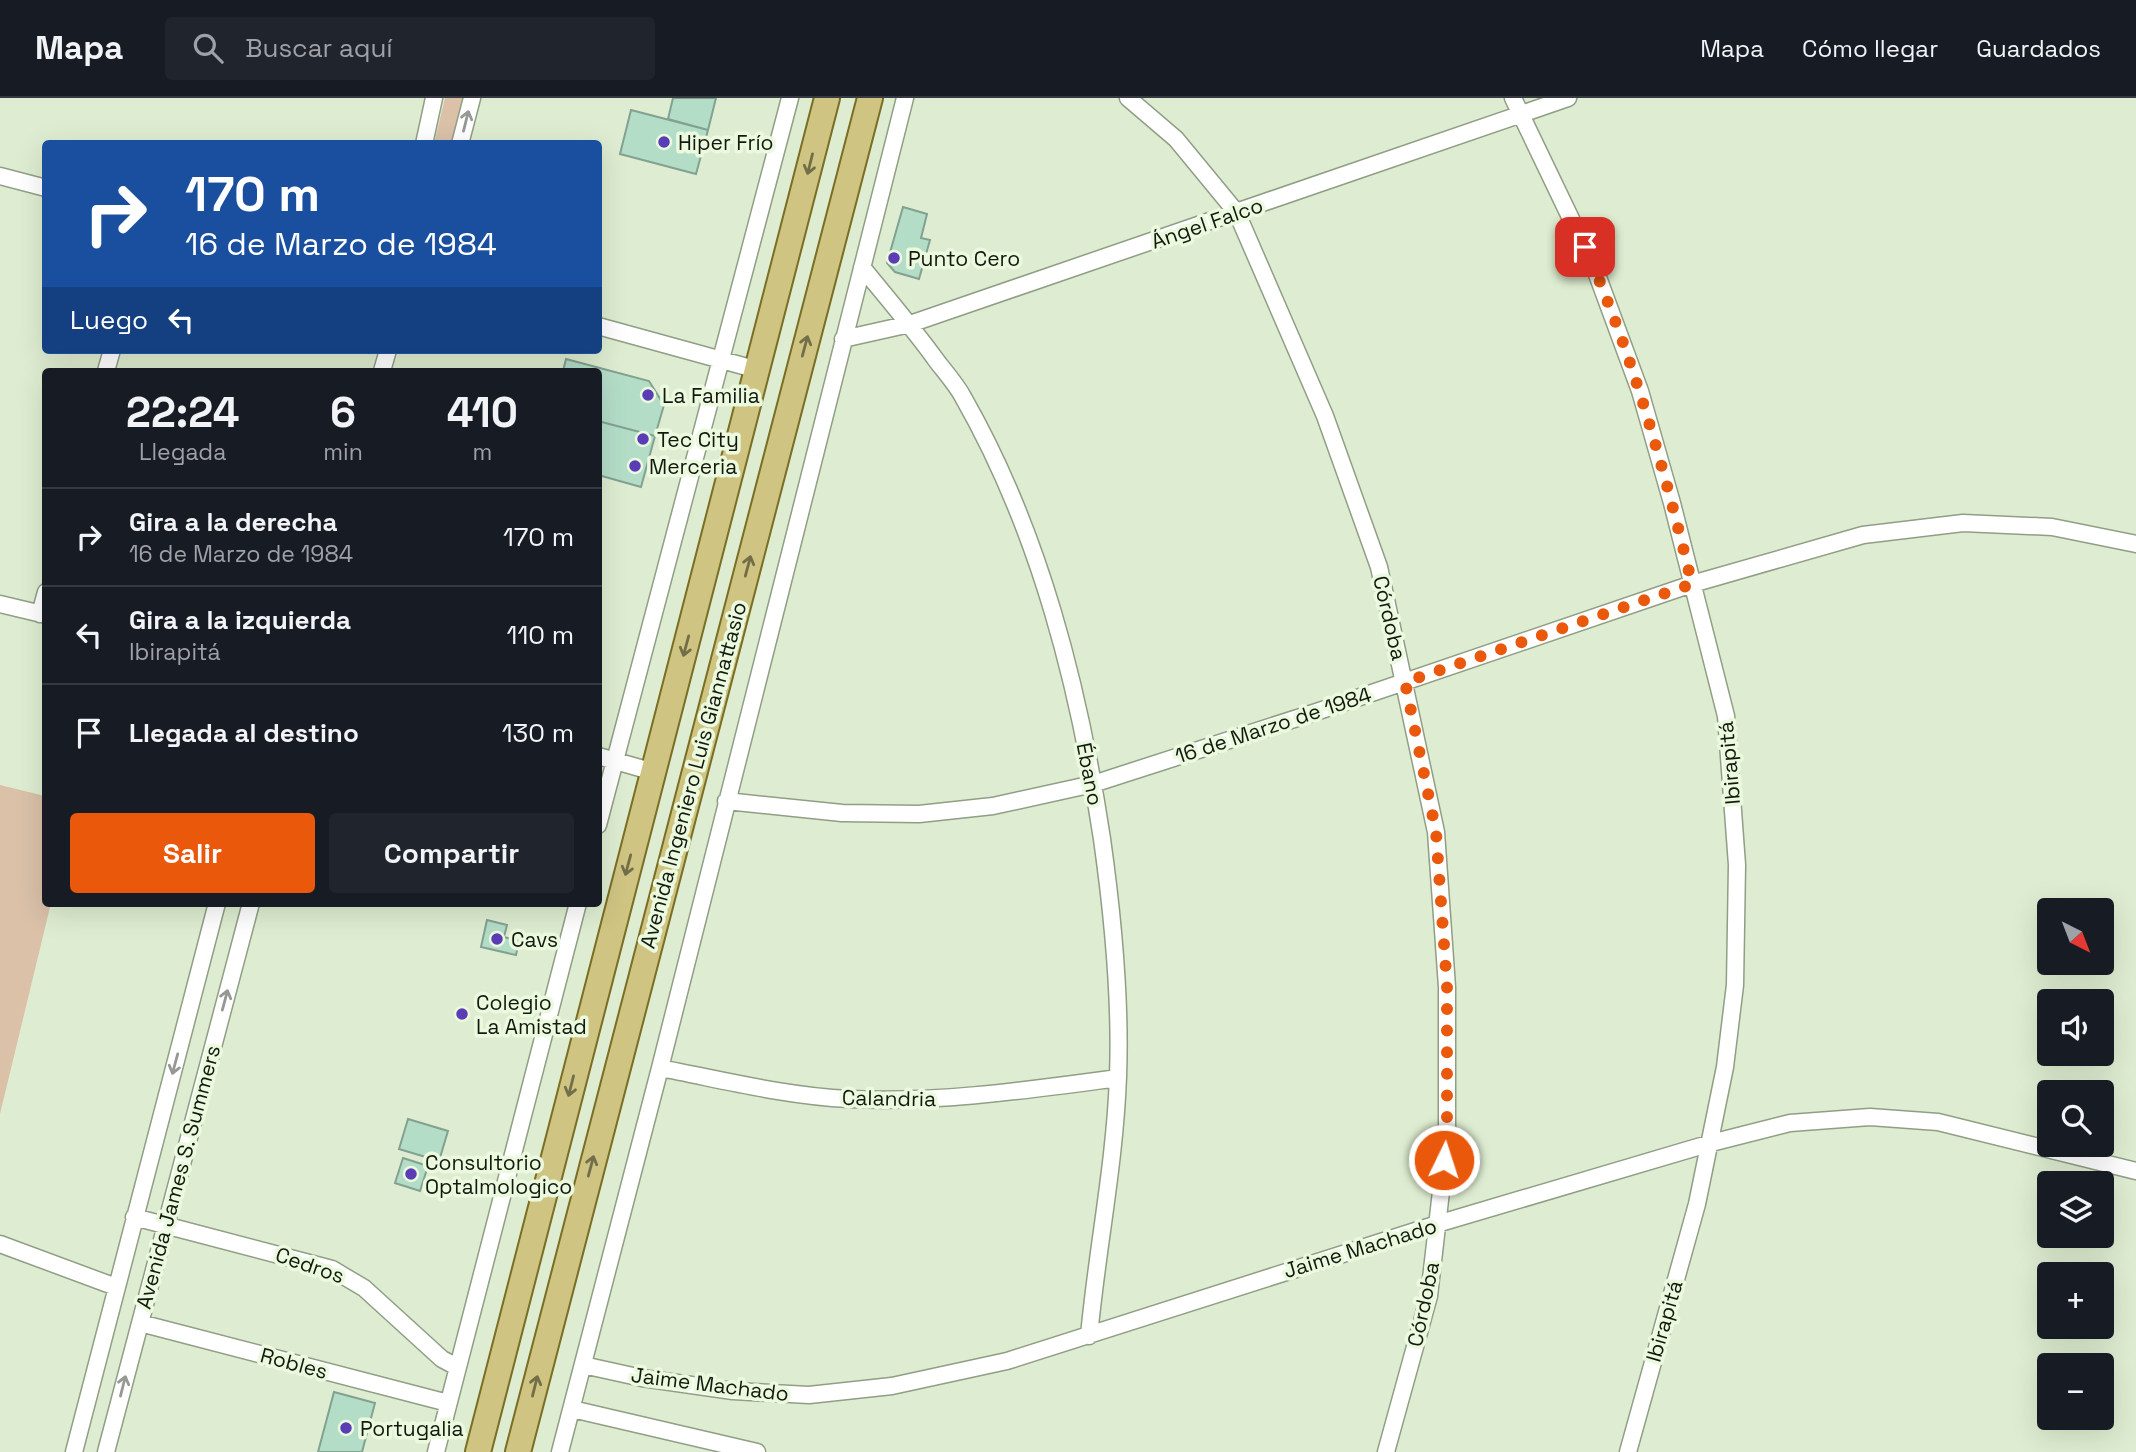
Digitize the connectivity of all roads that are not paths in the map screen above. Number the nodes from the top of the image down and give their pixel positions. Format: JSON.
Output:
{"nodes":[{"id":1,"x":435,"y":98,"type":"edge"},
{"id":2,"x":472,"y":98,"type":"edge"},
{"id":3,"x":790,"y":98,"type":"edge"},
{"id":4,"x":827,"y":98,"type":"edge"},
{"id":5,"x":870,"y":98,"type":"edge"},
{"id":6,"x":905,"y":98,"type":"edge"},
{"id":7,"x":1128,"y":98,"type":"edge"},
{"id":8,"x":1513,"y":98,"type":"edge"},
{"id":9,"x":1568,"y":98,"type":"edge"},
{"id":10,"x":1521,"y":114,"type":"junction"},
{"id":11,"x":425,"y":140,"type":"edge"},
{"id":12,"x":461,"y":140,"type":"edge"},
{"id":13,"x":0,"y":176,"type":"edge"},
{"id":14,"x":42,"y":187,"type":"edge"},
{"id":15,"x":1237,"y":213,"type":"junction"},
{"id":16,"x":862,"y":267,"type":"junction"},
{"id":17,"x":909,"y":324,"type":"junction"},
{"id":18,"x":602,"y":327,"type":"edge"},
{"id":19,"x":843,"y":339,"type":"junction"},
{"id":20,"x":721,"y":361,"type":"junction"},
{"id":21,"x":758,"y":370,"type":"junction"},
{"id":22,"x":2136,"y":544,"type":"edge"},
{"id":23,"x":1692,"y":584,"type":"junction"},
{"id":24,"x":0,"y":604,"type":"edge"},
{"id":25,"x":42,"y":615,"type":"edge"},
{"id":26,"x":1405,"y":682,"type":"junction"},
{"id":27,"x":602,"y":757,"type":"edge"},
{"id":28,"x":615,"y":761,"type":"junction"},
{"id":29,"x":654,"y":772,"type":"junction"},
{"id":30,"x":1093,"y":784,"type":"junction"},
{"id":31,"x":726,"y":801,"type":"junction"},
{"id":32,"x":602,"y":810,"type":"edge"},
{"id":33,"x":216,"y":907,"type":"edge"},
{"id":34,"x":250,"y":907,"type":"edge"},
{"id":35,"x":577,"y":907,"type":"edge"},
{"id":36,"x":660,"y":1068,"type":"junction"},
{"id":37,"x":1118,"y":1078,"type":"junction"},
{"id":38,"x":1711,"y":1143,"type":"junction"},
{"id":39,"x":2136,"y":1171,"type":"edge"},
{"id":40,"x":134,"y":1217,"type":"junction"},
{"id":41,"x":1437,"y":1224,"type":"junction"},
{"id":42,"x":165,"y":1225,"type":"junction"},
{"id":43,"x":0,"y":1244,"type":"edge"},
{"id":44,"x":116,"y":1287,"type":"junction"},
{"id":45,"x":140,"y":1323,"type":"junction"},
{"id":46,"x":1089,"y":1336,"type":"junction"},
{"id":47,"x":583,"y":1365,"type":"junction"},
{"id":48,"x":457,"y":1367,"type":"junction"},
{"id":49,"x":448,"y":1403,"type":"junction"},
{"id":50,"x":572,"y":1409,"type":"junction"},
{"id":51,"x":74,"y":1452,"type":"edge"},
{"id":52,"x":106,"y":1452,"type":"edge"},
{"id":53,"x":436,"y":1452,"type":"edge"},
{"id":54,"x":478,"y":1452,"type":"edge"},
{"id":55,"x":518,"y":1452,"type":"edge"},
{"id":56,"x":561,"y":1452,"type":"edge"},
{"id":57,"x":757,"y":1452,"type":"edge"},
{"id":58,"x":1386,"y":1452,"type":"edge"},
{"id":59,"x":1628,"y":1452,"type":"edge"}],
"edges":[{"from":1,"to":11,"type":"street"},
{"from":12,"to":2,"type":"street","one_way":true},
{"from":3,"to":20,"type":"street"},
{"from":4,"to":21,"type":"main road","name":"Avenida Ingeniero Luis Giannattasio","one_way":true},
{"from":55,"to":5,"type":"main road","name":"Avenida Ingeniero Luis Giannattasio","one_way":true},
{"from":6,"to":16,"type":"street","name":"Avenida Ingeniero Luis Giannattasio"},
{"from":7,"to":15,"type":"street","name":"Córdoba"},
{"from":8,"to":10,"type":"street","name":"Ibirapitá"},
{"from":9,"to":10,"type":"street","name":"Ángel Falco"},
{"from":10,"to":15,"type":"street","name":"Ángel Falco"},
{"from":10,"to":23,"type":"street","name":"Ibirapitá"},
{"from":13,"to":14,"type":"street"},
{"from":15,"to":17,"type":"street","name":"Ángel Falco"},
{"from":15,"to":26,"type":"street","name":"Córdoba"},
{"from":16,"to":17,"type":"street","name":"Ébano"},
{"from":16,"to":19,"type":"street","name":"Avenida Ingeniero Luis Giannattasio"},
{"from":17,"to":19,"type":"street","name":"Ángel Falco"},
{"from":17,"to":30,"type":"street","name":"Ébano"},
{"from":18,"to":20,"type":"street"},
{"from":19,"to":31,"type":"street","name":"Avenida Ingeniero Luis Giannattasio"},
{"from":20,"to":21,"type":"street"},
{"from":20,"to":28,"type":"street"},
{"from":21,"to":29,"type":"main road","name":"Avenida Ingeniero Luis Giannattasio","one_way":true},
{"from":22,"to":23,"type":"street","name":"16 de Marzo de 1984"},
{"from":23,"to":26,"type":"street","name":"16 de Marzo de 1984"},
{"from":23,"to":38,"type":"street","name":"Ibirapitá"},
{"from":24,"to":25,"type":"street"},
{"from":26,"to":30,"type":"street","name":"16 de Marzo de 1984"},
{"from":26,"to":41,"type":"street","name":"Córdoba"},
{"from":27,"to":28,"type":"street"},
{"from":28,"to":29,"type":"street"},
{"from":28,"to":32,"type":"street"},
{"from":29,"to":54,"type":"main road","name":"Avenida Ingeniero Luis Giannattasio","one_way":true},
{"from":30,"to":31,"type":"street","name":"16 de Marzo de 1984"},
{"from":30,"to":37,"type":"street","name":"Ébano"},
{"from":31,"to":36,"type":"street","name":"Avenida Ingeniero Luis Giannattasio"},
{"from":33,"to":40,"type":"street","name":"Avenida James S. Summers","one_way":true},
{"from":42,"to":34,"type":"street","name":"Avenida James S. Summers","one_way":true},
{"from":35,"to":48,"type":"street"},
{"from":36,"to":37,"type":"street","name":"Calandria"},
{"from":36,"to":47,"type":"street","name":"Avenida Ingeniero Luis Giannattasio"},
{"from":37,"to":46,"type":"street","name":"Ébano"},
{"from":38,"to":39,"type":"street","name":"Jaime Machado"},
{"from":38,"to":41,"type":"street","name":"Jaime Machado"},
{"from":38,"to":59,"type":"street","name":"Ibirapitá"},
{"from":40,"to":42,"type":"street","name":"Cedros"},
{"from":40,"to":44,"type":"street","name":"Avenida James S. Summers"},
{"from":41,"to":46,"type":"street","name":"Jaime Machado"},
{"from":41,"to":58,"type":"street","name":"Córdoba"},
{"from":42,"to":45,"type":"street","name":"Avenida James S. Summers"},
{"from":42,"to":48,"type":"street","name":"Cedros"},
{"from":43,"to":44,"type":"street"},
{"from":44,"to":51,"type":"street","name":"Avenida James S. Summers"},
{"from":45,"to":49,"type":"street","name":"Robles"},
{"from":52,"to":45,"type":"street","name":"Avenida James S. Summers","one_way":true},
{"from":46,"to":47,"type":"street","name":"Jaime Machado"},
{"from":47,"to":50,"type":"street","name":"Avenida Ingeniero Luis Giannattasio"},
{"from":48,"to":49,"type":"street"},
{"from":49,"to":53,"type":"street"},
{"from":50,"to":56,"type":"street","name":"Avenida Ingeniero Luis Giannattasio"},
{"from":50,"to":57,"type":"street"}]}
